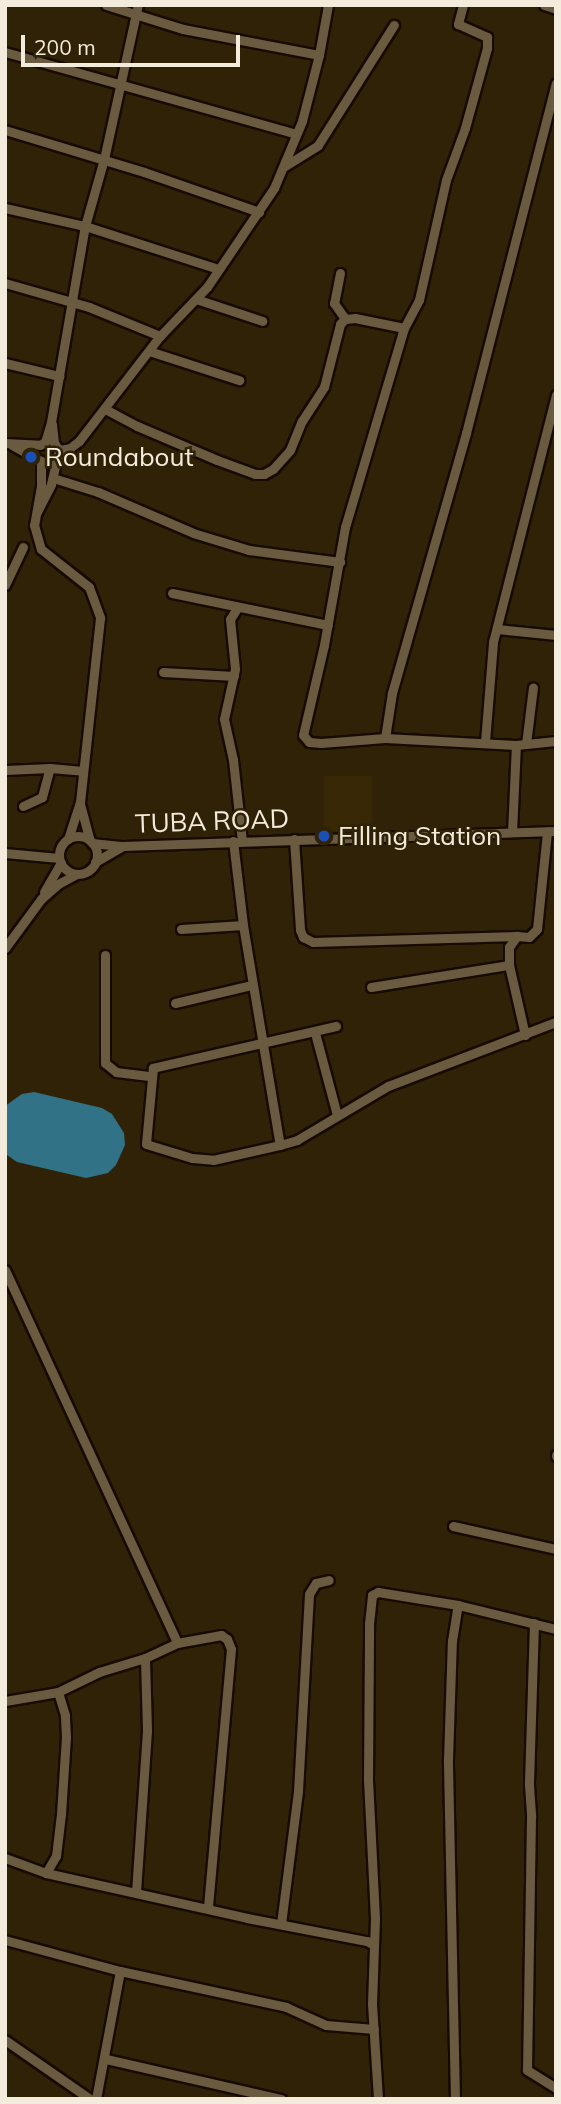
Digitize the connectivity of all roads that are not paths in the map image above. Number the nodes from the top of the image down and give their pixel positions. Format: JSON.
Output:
{"nodes":[{"id":1,"x":106,"y":5,"type":"edge"},
{"id":2,"x":328,"y":5,"type":"edge"},
{"id":3,"x":463,"y":5,"type":"edge"},
{"id":4,"x":544,"y":5,"type":"edge"},
{"id":5,"x":556,"y":9,"type":"edge"},
{"id":6,"x":137,"y":10,"type":"edge"},
{"id":7,"x":394,"y":25,"type":"dead end"},
{"id":8,"x":5,"y":52,"type":"edge"},
{"id":9,"x":319,"y":55,"type":"junction"},
{"id":10,"x":556,"y":83,"type":"edge"},
{"id":11,"x":120,"y":87,"type":"junction"},
{"id":12,"x":5,"y":130,"type":"edge"},
{"id":13,"x":296,"y":134,"type":"junction"},
{"id":14,"x":104,"y":159,"type":"junction"},
{"id":15,"x":285,"y":166,"type":"junction"},
{"id":16,"x":5,"y":208,"type":"edge"},
{"id":17,"x":258,"y":212,"type":"junction"},
{"id":18,"x":85,"y":226,"type":"junction"},
{"id":19,"x":218,"y":269,"type":"junction"},
{"id":20,"x":340,"y":272,"type":"dead end"},
{"id":21,"x":5,"y":283,"type":"edge"},
{"id":22,"x":196,"y":299,"type":"junction"},
{"id":23,"x":72,"y":302,"type":"junction"},
{"id":24,"x":345,"y":319,"type":"junction"},
{"id":25,"x":262,"y":321,"type":"dead end"},
{"id":26,"x":404,"y":328,"type":"junction"},
{"id":27,"x":160,"y":336,"type":"junction"},
{"id":28,"x":149,"y":351,"type":"junction"},
{"id":29,"x":5,"y":363,"type":"edge"},
{"id":30,"x":59,"y":376,"type":"junction"},
{"id":31,"x":239,"y":380,"type":"dead end"},
{"id":32,"x":556,"y":395,"type":"edge"},
{"id":33,"x":106,"y":409,"type":"junction"},
{"id":34,"x":8,"y":444,"type":"edge"},
{"id":35,"x":49,"y":445,"type":"junction"},
{"id":36,"x":39,"y":459,"type":"junction"},
{"id":37,"x":56,"y":461,"type":"junction"},
{"id":38,"x":53,"y":478,"type":"junction"},
{"id":39,"x":36,"y":513,"type":"junction"},
{"id":40,"x":23,"y":547,"type":"dead end"},
{"id":41,"x":340,"y":562,"type":"junction"},
{"id":42,"x":5,"y":585,"type":"edge"},
{"id":43,"x":172,"y":593,"type":"dead end"},
{"id":44,"x":237,"y":608,"type":"junction"},
{"id":45,"x":328,"y":625,"type":"junction"},
{"id":46,"x":497,"y":629,"type":"junction"},
{"id":47,"x":556,"y":635,"type":"edge"},
{"id":48,"x":163,"y":672,"type":"dead end"},
{"id":49,"x":234,"y":676,"type":"junction"},
{"id":50,"x":533,"y":687,"type":"dead end"},
{"id":51,"x":385,"y":738,"type":"junction"},
{"id":52,"x":556,"y":741,"type":"edge"},
{"id":53,"x":485,"y":742,"type":"junction"},
{"id":54,"x":521,"y":744,"type":"junction"},
{"id":55,"x":50,"y":768,"type":"junction"},
{"id":56,"x":5,"y":770,"type":"edge"},
{"id":57,"x":83,"y":771,"type":"junction"},
{"id":58,"x":80,"y":802,"type":"junction"},
{"id":59,"x":23,"y":806,"type":"dead end"},
{"id":60,"x":552,"y":831,"type":"edge"},
{"id":61,"x":512,"y":832,"type":"junction"},
{"id":62,"x":68,"y":839,"type":"junction"},
{"id":63,"x":294,"y":839,"type":"junction"},
{"id":64,"x":238,"y":841,"type":"junction"},
{"id":65,"x":91,"y":842,"type":"junction"},
{"id":66,"x":123,"y":846,"type":"junction"},
{"id":67,"x":5,"y":853,"type":"edge"},
{"id":68,"x":60,"y":861,"type":"junction"},
{"id":69,"x":95,"y":862,"type":"junction"},
{"id":70,"x":77,"y":874,"type":"junction"},
{"id":71,"x":41,"y":899,"type":"junction"},
{"id":72,"x":243,"y":925,"type":"junction"},
{"id":73,"x":181,"y":929,"type":"dead end"},
{"id":74,"x":517,"y":936,"type":"junction"},
{"id":75,"x":5,"y":948,"type":"edge"},
{"id":76,"x":105,"y":955,"type":"dead end"},
{"id":77,"x":509,"y":965,"type":"junction"},
{"id":78,"x":252,"y":985,"type":"junction"},
{"id":79,"x":371,"y":987,"type":"dead end"},
{"id":80,"x":175,"y":1003,"type":"dead end"},
{"id":81,"x":556,"y":1022,"type":"edge"},
{"id":82,"x":336,"y":1026,"type":"dead end"},
{"id":83,"x":315,"y":1033,"type":"junction"},
{"id":84,"x":525,"y":1035,"type":"junction"},
{"id":85,"x":263,"y":1043,"type":"junction"},
{"id":86,"x":151,"y":1076,"type":"junction"},
{"id":87,"x":337,"y":1115,"type":"junction"},
{"id":88,"x":280,"y":1145,"type":"junction"},
{"id":89,"x":5,"y":1270,"type":"edge"},
{"id":90,"x":17,"y":1298,"type":"junction"},
{"id":91,"x":5,"y":1303,"type":"edge"},
{"id":92,"x":453,"y":1526,"type":"dead end"},
{"id":93,"x":556,"y":1549,"type":"edge"},
{"id":94,"x":329,"y":1580,"type":"dead end"},
{"id":95,"x":458,"y":1605,"type":"junction"},
{"id":96,"x":534,"y":1623,"type":"junction"},
{"id":97,"x":556,"y":1629,"type":"edge"},
{"id":98,"x":177,"y":1643,"type":"junction"},
{"id":99,"x":145,"y":1658,"type":"junction"},
{"id":100,"x":58,"y":1692,"type":"junction"},
{"id":101,"x":5,"y":1700,"type":"edge"},
{"id":102,"x":5,"y":1858,"type":"edge"},
{"id":103,"x":46,"y":1873,"type":"junction"},
{"id":104,"x":136,"y":1892,"type":"junction"},
{"id":105,"x":208,"y":1908,"type":"junction"},
{"id":106,"x":281,"y":1924,"type":"junction"},
{"id":107,"x":5,"y":1940,"type":"edge"},
{"id":108,"x":374,"y":1945,"type":"junction"},
{"id":109,"x":120,"y":1971,"type":"junction"},
{"id":110,"x":374,"y":2029,"type":"junction"},
{"id":111,"x":5,"y":2040,"type":"edge"},
{"id":112,"x":106,"y":2059,"type":"junction"},
{"id":113,"x":556,"y":2088,"type":"edge"},
{"id":114,"x":90,"y":2099,"type":"edge"},
{"id":115,"x":96,"y":2099,"type":"edge"},
{"id":116,"x":281,"y":2099,"type":"edge"},
{"id":117,"x":378,"y":2099,"type":"edge"},
{"id":118,"x":455,"y":2099,"type":"edge"}],
"edges":[{"from":1,"to":6,"type":"street"},
{"from":2,"to":9,"type":"street"},
{"from":3,"to":26,"type":"street"},
{"from":4,"to":5,"type":"street"},
{"from":6,"to":9,"type":"street"},
{"from":6,"to":11,"type":"street"},
{"from":7,"to":15,"type":"street"},
{"from":8,"to":11,"type":"street"},
{"from":9,"to":13,"type":"street"},
{"from":10,"to":51,"type":"street"},
{"from":11,"to":13,"type":"street"},
{"from":11,"to":14,"type":"street"},
{"from":12,"to":14,"type":"street"},
{"from":13,"to":15,"type":"street"},
{"from":14,"to":17,"type":"street"},
{"from":14,"to":18,"type":"street"},
{"from":15,"to":17,"type":"street"},
{"from":16,"to":18,"type":"street"},
{"from":17,"to":19,"type":"street"},
{"from":18,"to":19,"type":"street"},
{"from":18,"to":23,"type":"street"},
{"from":19,"to":22,"type":"street"},
{"from":20,"to":24,"type":"street"},
{"from":21,"to":23,"type":"street"},
{"from":22,"to":25,"type":"street"},
{"from":22,"to":27,"type":"street"},
{"from":23,"to":27,"type":"street"},
{"from":23,"to":30,"type":"street"},
{"from":24,"to":26,"type":"street"},
{"from":24,"to":33,"type":"street"},
{"from":26,"to":41,"type":"street"},
{"from":27,"to":28,"type":"street"},
{"from":28,"to":31,"type":"street"},
{"from":28,"to":33,"type":"street"},
{"from":29,"to":30,"type":"street"},
{"from":30,"to":35,"type":"street"},
{"from":32,"to":46,"type":"street"},
{"from":33,"to":35,"type":"street"},
{"from":34,"to":35,"type":"street"},
{"from":34,"to":36,"type":"street"},
{"from":35,"to":36,"type":"street"},
{"from":35,"to":37,"type":"street"},
{"from":36,"to":37,"type":"street"},
{"from":36,"to":39,"type":"street"},
{"from":37,"to":38,"type":"street"},
{"from":38,"to":39,"type":"street"},
{"from":38,"to":41,"type":"street"},
{"from":39,"to":57,"type":"street"},
{"from":40,"to":42,"type":"street"},
{"from":41,"to":45,"type":"street"},
{"from":43,"to":44,"type":"street"},
{"from":44,"to":45,"type":"street"},
{"from":44,"to":49,"type":"street"},
{"from":45,"to":51,"type":"street"},
{"from":46,"to":47,"type":"street"},
{"from":46,"to":53,"type":"street"},
{"from":48,"to":49,"type":"street"},
{"from":49,"to":64,"type":"street"},
{"from":50,"to":54,"type":"street"},
{"from":51,"to":53,"type":"street"},
{"from":52,"to":54,"type":"street"},
{"from":53,"to":54,"type":"street"},
{"from":54,"to":61,"type":"street"},
{"from":55,"to":56,"type":"street"},
{"from":55,"to":57,"type":"street"},
{"from":55,"to":59,"type":"street"},
{"from":57,"to":58,"type":"street"},
{"from":58,"to":62,"type":"street"},
{"from":58,"to":65,"type":"street"},
{"from":60,"to":61,"type":"street","name":"TUBA ROAD"},
{"from":60,"to":74,"type":"street"},
{"from":61,"to":63,"type":"street","name":"TUBA ROAD"},
{"from":62,"to":65,"type":"street"},
{"from":62,"to":68,"type":"street"},
{"from":63,"to":64,"type":"street","name":"TUBA ROAD"},
{"from":63,"to":74,"type":"street"},
{"from":64,"to":66,"type":"street","name":"TUBA ROAD"},
{"from":64,"to":72,"type":"street"},
{"from":65,"to":66,"type":"street","name":"TUBA ROAD"},
{"from":65,"to":69,"type":"street"},
{"from":66,"to":69,"type":"street"},
{"from":67,"to":68,"type":"street"},
{"from":68,"to":70,"type":"street"},
{"from":68,"to":71,"type":"street"},
{"from":69,"to":70,"type":"street"},
{"from":70,"to":71,"type":"street"},
{"from":71,"to":75,"type":"street"},
{"from":72,"to":73,"type":"street"},
{"from":72,"to":78,"type":"street"},
{"from":74,"to":77,"type":"street"},
{"from":76,"to":86,"type":"street"},
{"from":77,"to":79,"type":"street"},
{"from":77,"to":84,"type":"street"},
{"from":78,"to":80,"type":"street"},
{"from":78,"to":85,"type":"street"},
{"from":81,"to":84,"type":"street"},
{"from":82,"to":83,"type":"street"},
{"from":83,"to":85,"type":"street"},
{"from":83,"to":87,"type":"street"},
{"from":84,"to":87,"type":"street"},
{"from":85,"to":86,"type":"street"},
{"from":85,"to":88,"type":"street"},
{"from":86,"to":88,"type":"street"},
{"from":87,"to":88,"type":"street"},
{"from":89,"to":90,"type":"street"},
{"from":90,"to":91,"type":"street"},
{"from":90,"to":98,"type":"street"},
{"from":92,"to":93,"type":"street"},
{"from":94,"to":106,"type":"street"},
{"from":95,"to":96,"type":"street"},
{"from":95,"to":108,"type":"street"},
{"from":95,"to":118,"type":"street"},
{"from":96,"to":97,"type":"street"},
{"from":96,"to":113,"type":"street"},
{"from":98,"to":99,"type":"street"},
{"from":98,"to":105,"type":"street"},
{"from":99,"to":100,"type":"street"},
{"from":99,"to":104,"type":"street"},
{"from":100,"to":101,"type":"street"},
{"from":100,"to":103,"type":"street"},
{"from":102,"to":103,"type":"street"},
{"from":103,"to":104,"type":"street"},
{"from":104,"to":105,"type":"street"},
{"from":105,"to":106,"type":"street"},
{"from":106,"to":108,"type":"street"},
{"from":107,"to":109,"type":"street"},
{"from":108,"to":110,"type":"street"},
{"from":109,"to":110,"type":"street"},
{"from":109,"to":112,"type":"street"},
{"from":110,"to":117,"type":"street"},
{"from":111,"to":114,"type":"street"},
{"from":112,"to":115,"type":"street"},
{"from":112,"to":116,"type":"street"}]}
